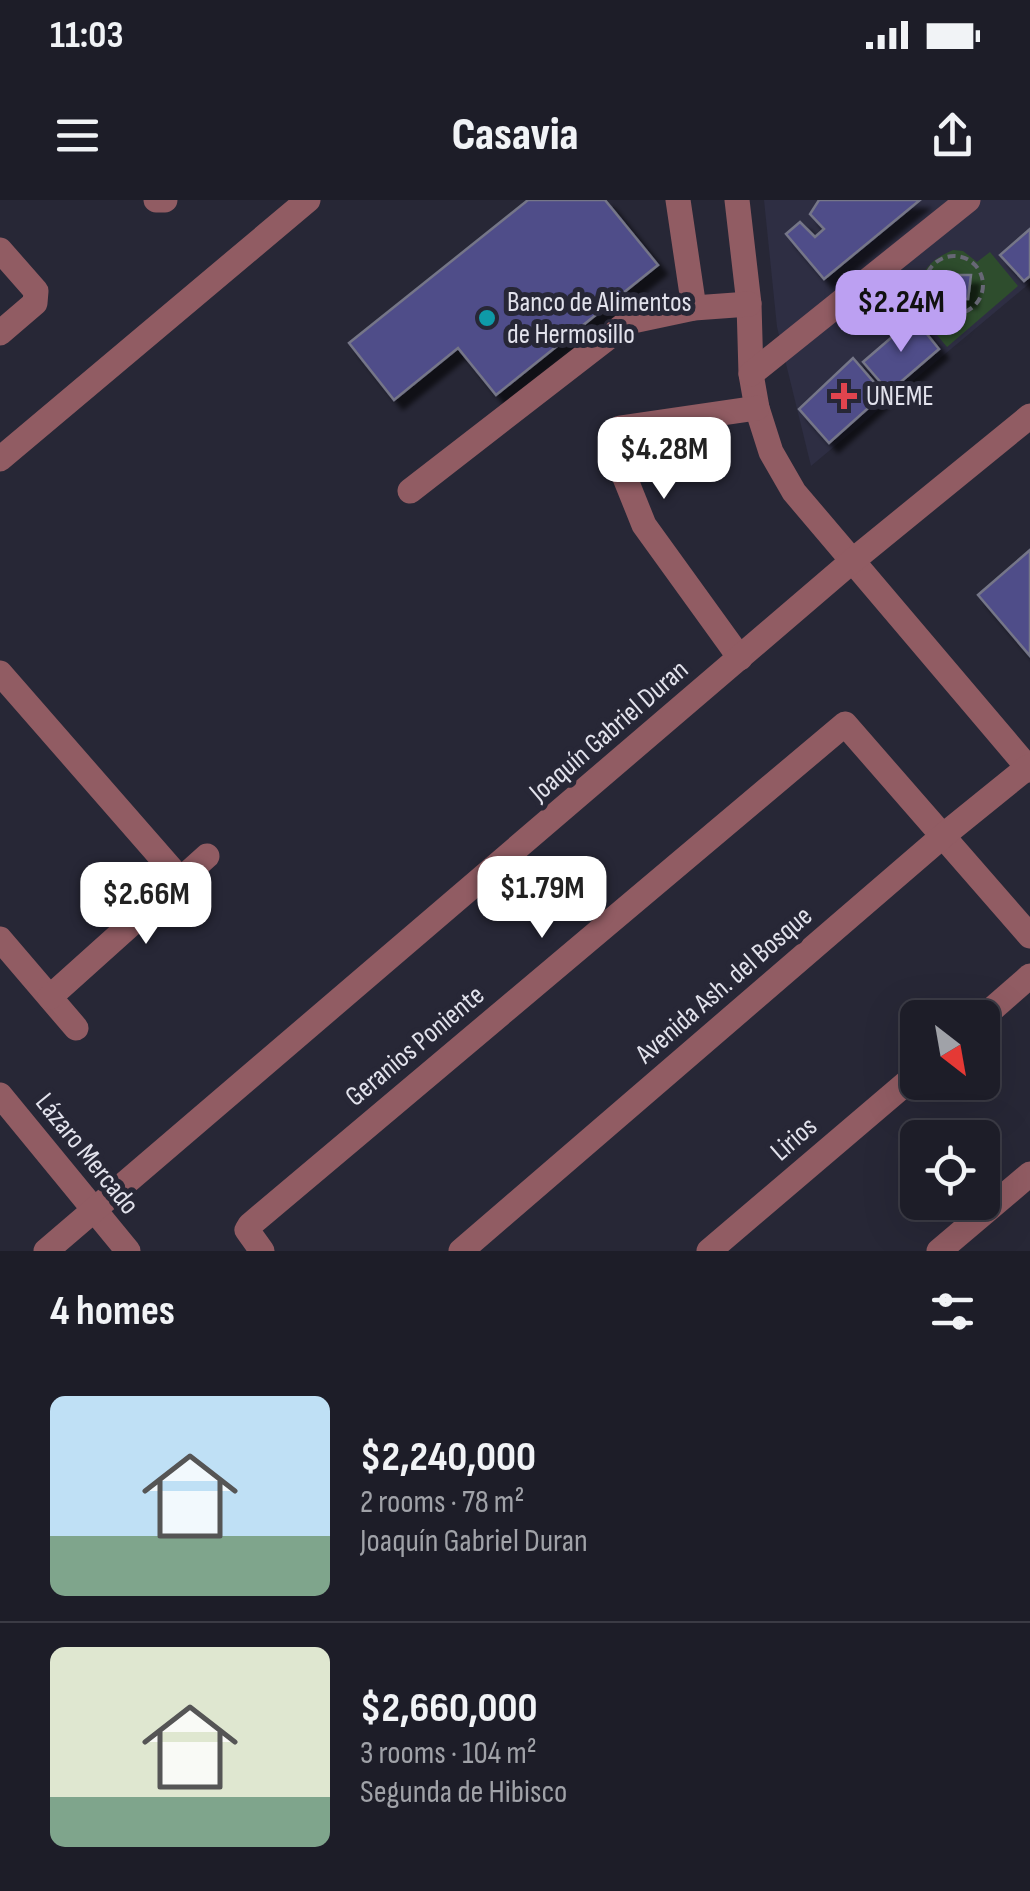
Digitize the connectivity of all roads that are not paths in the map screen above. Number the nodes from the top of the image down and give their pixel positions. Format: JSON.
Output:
{"nodes":[{"id":1,"x":156,"y":200,"type":"edge"},
{"id":2,"x":165,"y":200,"type":"edge"},
{"id":3,"x":308,"y":200,"type":"edge"},
{"id":4,"x":678,"y":200,"type":"edge"},
{"id":5,"x":738,"y":200,"type":"edge"},
{"id":6,"x":968,"y":200,"type":"edge"},
{"id":7,"x":0,"y":250,"type":"edge"},
{"id":8,"x":749,"y":304,"type":"junction"},
{"id":9,"x":694,"y":308,"type":"junction"},
{"id":10,"x":0,"y":332,"type":"edge"},
{"id":11,"x":751,"y":374,"type":"junction"},
{"id":12,"x":758,"y":408,"type":"junction"},
{"id":13,"x":1030,"y":416,"type":"edge"},
{"id":14,"x":0,"y":459,"type":"edge"},
{"id":15,"x":410,"y":492,"type":"dead end"},
{"id":16,"x":851,"y":562,"type":"junction"},
{"id":17,"x":740,"y":658,"type":"junction"},
{"id":18,"x":0,"y":673,"type":"edge"},
{"id":19,"x":1029,"y":769,"type":"edge"},
{"id":20,"x":944,"y":835,"type":"junction"},
{"id":21,"x":207,"y":856,"type":"dead end"},
{"id":22,"x":180,"y":879,"type":"junction"},
{"id":23,"x":1030,"y":936,"type":"edge"},
{"id":24,"x":0,"y":939,"type":"edge"},
{"id":25,"x":1030,"y":976,"type":"edge"},
{"id":26,"x":50,"y":998,"type":"junction"},
{"id":27,"x":1000,"y":1002,"type":"edge"},
{"id":28,"x":76,"y":1028,"type":"dead end"},
{"id":29,"x":900,"y":1088,"type":"edge"},
{"id":30,"x":0,"y":1095,"type":"edge"},
{"id":31,"x":1030,"y":1174,"type":"edge"},
{"id":32,"x":94,"y":1211,"type":"junction"},
{"id":33,"x":46,"y":1251,"type":"edge"},
{"id":34,"x":128,"y":1251,"type":"edge"},
{"id":35,"x":262,"y":1251,"type":"edge"},
{"id":36,"x":462,"y":1251,"type":"edge"},
{"id":37,"x":709,"y":1251,"type":"edge"},
{"id":38,"x":939,"y":1251,"type":"edge"}],
"edges":[{"from":1,"to":2,"type":"street"},
{"from":3,"to":14,"type":"street"},
{"from":4,"to":9,"type":"street"},
{"from":5,"to":8,"type":"street"},
{"from":6,"to":11,"type":"street"},
{"from":7,"to":10,"type":"street"},
{"from":8,"to":9,"type":"street"},
{"from":8,"to":11,"type":"street"},
{"from":9,"to":15,"type":"street"},
{"from":11,"to":12,"type":"street"},
{"from":12,"to":16,"type":"street"},
{"from":12,"to":17,"type":"street"},
{"from":13,"to":16,"type":"street","name":"Joaquín Gabriel Duran"},
{"from":16,"to":17,"type":"street","name":"Joaquín Gabriel Duran"},
{"from":16,"to":19,"type":"street"},
{"from":17,"to":32,"type":"street","name":"Joaquín Gabriel Duran"},
{"from":18,"to":22,"type":"street"},
{"from":19,"to":20,"type":"street","name":"Avenida Ash. del Bosque"},
{"from":20,"to":23,"type":"street"},
{"from":20,"to":35,"type":"street","name":"Geranios Poniente"},
{"from":20,"to":36,"type":"street","name":"Avenida Ash. del Bosque"},
{"from":21,"to":22,"type":"street"},
{"from":22,"to":26,"type":"street"},
{"from":24,"to":26,"type":"street"},
{"from":25,"to":27,"type":"street"},
{"from":26,"to":28,"type":"street"},
{"from":29,"to":37,"type":"street","name":"Lirios"},
{"from":30,"to":32,"type":"street","name":"Lázaro Mercado"},
{"from":31,"to":38,"type":"street"},
{"from":32,"to":33,"type":"street","name":"Joaquín Gabriel Duran"},
{"from":32,"to":34,"type":"street","name":"Lázaro Mercado"}]}
